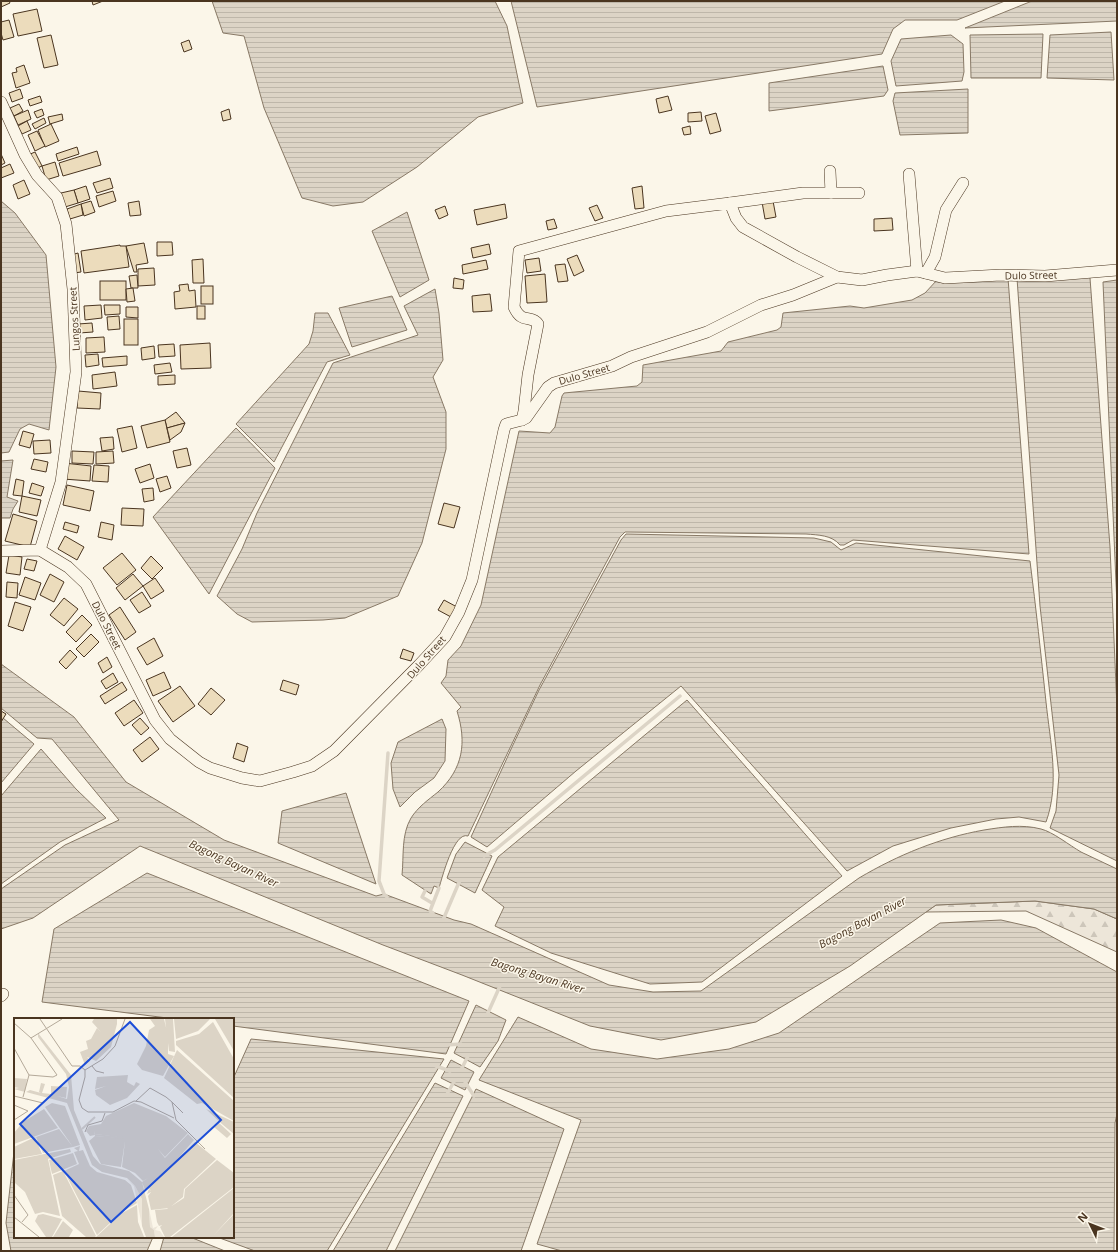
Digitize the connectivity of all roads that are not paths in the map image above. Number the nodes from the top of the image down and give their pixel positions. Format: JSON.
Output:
{"nodes":[{"id":1,"x":1,"y":102,"type":"edge"},
{"id":2,"x":830,"y":171,"type":"dead end"},
{"id":3,"x":909,"y":174,"type":"dead end"},
{"id":4,"x":963,"y":182,"type":"dead end"},
{"id":5,"x":831,"y":193,"type":"junction"},
{"id":6,"x":859,"y":193,"type":"dead end"},
{"id":7,"x":730,"y":203,"type":"junction"},
{"id":8,"x":1117,"y":270,"type":"edge"},
{"id":9,"x":922,"y":272,"type":"junction"},
{"id":10,"x":837,"y":277,"type":"junction"},
{"id":11,"x":522,"y":420,"type":"junction"},
{"id":12,"x":40,"y":550,"type":"junction"},
{"id":13,"x":1,"y":551,"type":"edge"}],
"edges":[{"from":1,"to":12,"type":"street","name":"Lungos Street"},
{"from":2,"to":5,"type":"street"},
{"from":3,"to":9,"type":"street"},
{"from":4,"to":9,"type":"street"},
{"from":5,"to":6,"type":"street"},
{"from":5,"to":7,"type":"street"},
{"from":7,"to":10,"type":"street"},
{"from":7,"to":11,"type":"street"},
{"from":8,"to":9,"type":"street","name":"Dulo Street"},
{"from":9,"to":10,"type":"street"},
{"from":10,"to":11,"type":"street","name":"Dulo Street"},
{"from":11,"to":12,"type":"street","name":"Dulo Street"},
{"from":12,"to":13,"type":"street"}]}
